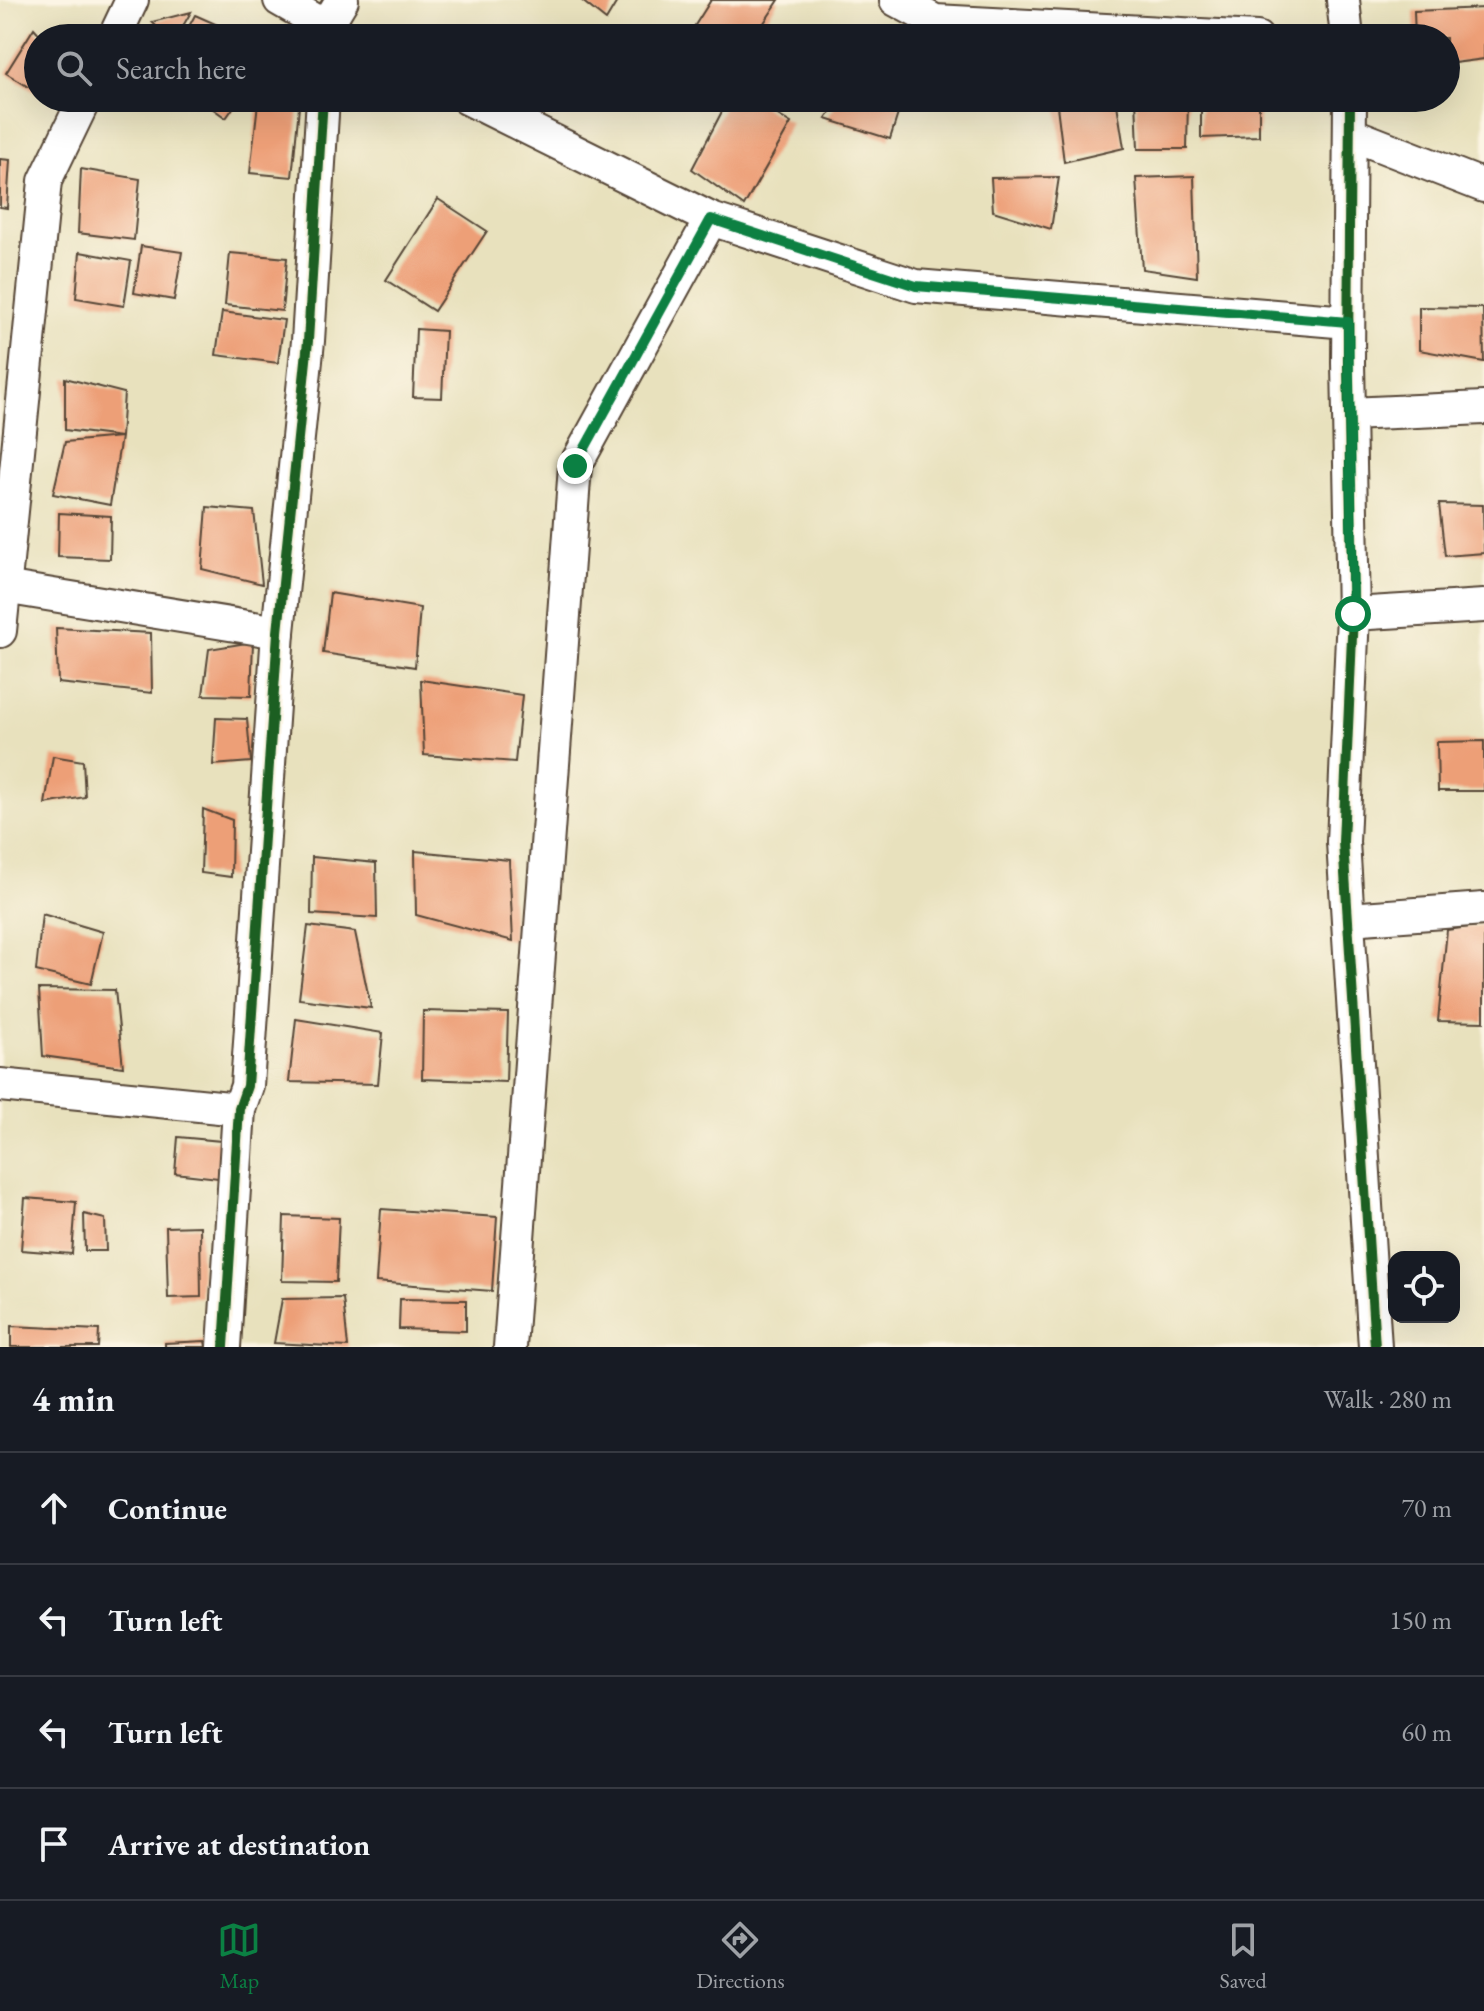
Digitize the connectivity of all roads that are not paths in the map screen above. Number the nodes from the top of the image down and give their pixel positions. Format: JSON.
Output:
{"nodes":[{"id":1,"x":132,"y":0,"type":"edge"},
{"id":2,"x":280,"y":0,"type":"edge"},
{"id":3,"x":342,"y":0,"type":"edge"},
{"id":4,"x":896,"y":0,"type":"edge"},
{"id":5,"x":1343,"y":0,"type":"edge"},
{"id":6,"x":121,"y":24,"type":"edge"},
{"id":7,"x":316,"y":24,"type":"edge"},
{"id":8,"x":335,"y":24,"type":"edge"},
{"id":9,"x":992,"y":24,"type":"edge"},
{"id":10,"x":1346,"y":24,"type":"edge"},
{"id":11,"x":78,"y":112,"type":"edge"},
{"id":12,"x":322,"y":112,"type":"edge"},
{"id":13,"x":495,"y":112,"type":"edge"},
{"id":14,"x":1350,"y":112,"type":"edge"},
{"id":15,"x":1351,"y":134,"type":"junction"},
{"id":16,"x":1484,"y":186,"type":"edge"},
{"id":17,"x":711,"y":219,"type":"junction"},
{"id":18,"x":1348,"y":322,"type":"junction"},
{"id":19,"x":1484,"y":408,"type":"edge"},
{"id":20,"x":1349,"y":414,"type":"junction"},
{"id":21,"x":4,"y":587,"type":"junction"},
{"id":22,"x":1484,"y":606,"type":"edge"},
{"id":23,"x":1353,"y":614,"type":"junction"},
{"id":24,"x":0,"y":631,"type":"edge"},
{"id":25,"x":278,"y":632,"type":"junction"},
{"id":26,"x":1484,"y":909,"type":"edge"},
{"id":27,"x":1349,"y":919,"type":"junction"},
{"id":28,"x":0,"y":1085,"type":"edge"},
{"id":29,"x":239,"y":1109,"type":"junction"},
{"id":30,"x":224,"y":1347,"type":"edge"},
{"id":31,"x":510,"y":1347,"type":"edge"},
{"id":32,"x":1375,"y":1347,"type":"edge"}],
"edges":[{"from":1,"to":6,"type":"street"},
{"from":2,"to":7,"type":"street"},
{"from":3,"to":8,"type":"street"},
{"from":4,"to":9,"type":"street"},
{"from":5,"to":10,"type":"street"},
{"from":11,"to":21,"type":"street"},
{"from":12,"to":25,"type":"street"},
{"from":13,"to":17,"type":"street"},
{"from":14,"to":15,"type":"street"},
{"from":15,"to":16,"type":"street"},
{"from":15,"to":18,"type":"street"},
{"from":17,"to":18,"type":"street"},
{"from":17,"to":31,"type":"street"},
{"from":18,"to":20,"type":"street"},
{"from":19,"to":20,"type":"street"},
{"from":20,"to":23,"type":"street"},
{"from":21,"to":24,"type":"street"},
{"from":21,"to":25,"type":"street"},
{"from":22,"to":23,"type":"street"},
{"from":23,"to":27,"type":"street"},
{"from":25,"to":29,"type":"street"},
{"from":26,"to":27,"type":"street"},
{"from":27,"to":32,"type":"street"},
{"from":28,"to":29,"type":"street"},
{"from":29,"to":30,"type":"street"}]}
